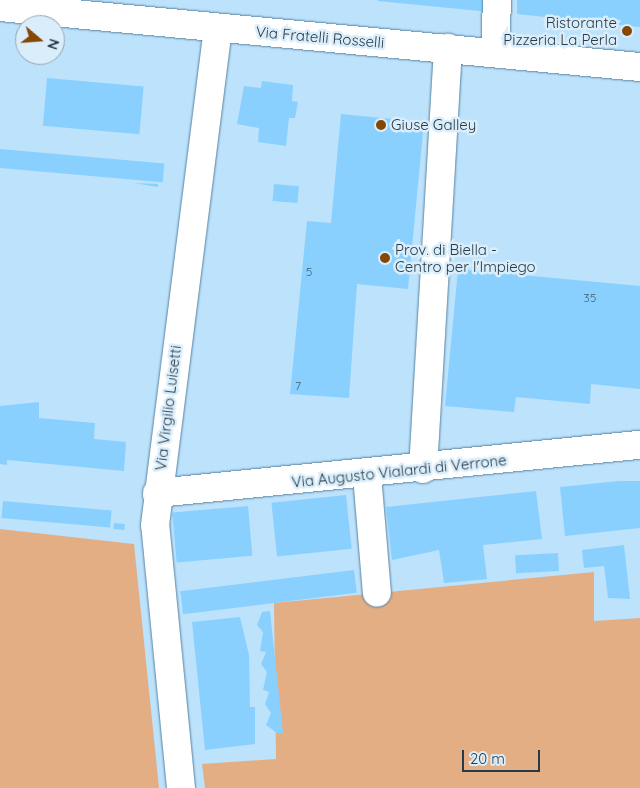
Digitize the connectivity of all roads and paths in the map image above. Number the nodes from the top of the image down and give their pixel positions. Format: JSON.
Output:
{"nodes":[{"id":1,"x":497,"y":0,"type":"edge"},
{"id":2,"x":0,"y":7,"type":"edge"},
{"id":3,"x":94,"y":8,"type":"edge"},
{"id":4,"x":218,"y":28,"type":"junction"},
{"id":5,"x":448,"y":48,"type":"junction"},
{"id":6,"x":495,"y":53,"type":"junction"},
{"id":7,"x":640,"y":67,"type":"edge"},
{"id":8,"x":640,"y":445,"type":"edge"},
{"id":9,"x":422,"y":469,"type":"junction"},
{"id":10,"x":367,"y":474,"type":"junction"},
{"id":11,"x":157,"y":493,"type":"junction"},
{"id":12,"x":378,"y":593,"type":"dead end"},
{"id":13,"x":181,"y":788,"type":"edge"}],
"edges":[{"from":1,"to":6,"type":"street"},
{"from":2,"to":3,"type":"street","name":"Via Fratelli Rosselli"},
{"from":3,"to":4,"type":"street","name":"Via Fratelli Rosselli"},
{"from":4,"to":5,"type":"street","name":"Via Fratelli Rosselli"},
{"from":4,"to":11,"type":"street","name":"Via Virgilio Luisetti"},
{"from":5,"to":6,"type":"street","name":"Via Fratelli Rosselli"},
{"from":5,"to":9,"type":"street"},
{"from":6,"to":7,"type":"street","name":"Via Fratelli Rosselli"},
{"from":8,"to":9,"type":"street","name":"Via Augusto Vialardi di Verrone"},
{"from":9,"to":10,"type":"street","name":"Via Augusto Vialardi di Verrone"},
{"from":10,"to":11,"type":"street","name":"Via Augusto Vialardi di Verrone"},
{"from":10,"to":12,"type":"street"},
{"from":11,"to":13,"type":"street","name":"Via Virgilio Luisetti"}]}
